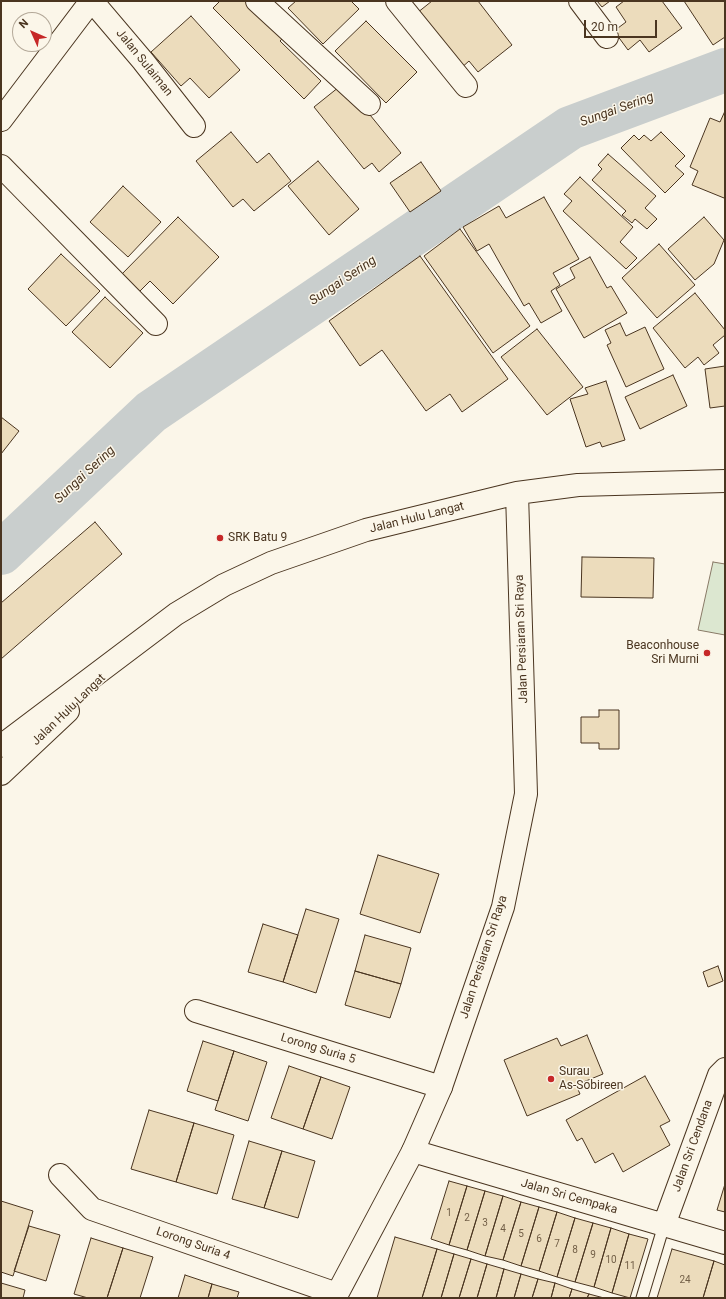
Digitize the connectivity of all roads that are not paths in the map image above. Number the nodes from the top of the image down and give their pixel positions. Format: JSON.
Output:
{"nodes":[{"id":1,"x":92,"y":1,"type":"edge"},
{"id":2,"x":257,"y":1,"type":"edge"},
{"id":3,"x":397,"y":1,"type":"edge"},
{"id":4,"x":580,"y":1,"type":"edge"},
{"id":5,"x":607,"y":36,"type":"dead end"},
{"id":6,"x":466,"y":86,"type":"dead end"},
{"id":7,"x":369,"y":104,"type":"dead end"},
{"id":8,"x":1,"y":120,"type":"edge"},
{"id":9,"x":194,"y":126,"type":"dead end"},
{"id":10,"x":1,"y":166,"type":"edge"},
{"id":11,"x":156,"y":324,"type":"dead end"},
{"id":12,"x":725,"y":481,"type":"edge"},
{"id":13,"x":517,"y":493,"type":"junction"},
{"id":14,"x":136,"y":645,"type":"junction"},
{"id":15,"x":1,"y":746,"type":"edge"},
{"id":16,"x":1,"y":774,"type":"edge"},
{"id":17,"x":196,"y":1011,"type":"dead end"},
{"id":18,"x":725,"y":1069,"type":"edge"},
{"id":19,"x":441,"y":1087,"type":"junction"},
{"id":20,"x":413,"y":1151,"type":"junction"},
{"id":21,"x":60,"y":1175,"type":"dead end"},
{"id":22,"x":664,"y":1225,"type":"junction"},
{"id":23,"x":725,"y":1243,"type":"edge"},
{"id":24,"x":336,"y":1296,"type":"edge"},
{"id":25,"x":642,"y":1298,"type":"edge"}],
"edges":[{"from":1,"to":8,"type":"street"},
{"from":1,"to":9,"type":"street","name":"Jalan Sulaiman"},
{"from":2,"to":7,"type":"street"},
{"from":3,"to":6,"type":"street"},
{"from":4,"to":5,"type":"street"},
{"from":10,"to":11,"type":"street"},
{"from":12,"to":13,"type":"street","name":"Jalan Hulu Langat"},
{"from":13,"to":14,"type":"street","name":"Jalan Hulu Langat"},
{"from":13,"to":19,"type":"street","name":"Jalan Persiaran Sri Raya"},
{"from":14,"to":15,"type":"street","name":"Jalan Hulu Langat"},
{"from":14,"to":16,"type":"street","name":"Jalan Hulu Langat"},
{"from":17,"to":19,"type":"street","name":"Lorong Suria 5"},
{"from":18,"to":22,"type":"street","name":"Jalan Sri Cendana"},
{"from":19,"to":20,"type":"street","name":"Jalan Persiaran Sri Raya"},
{"from":20,"to":22,"type":"street","name":"Jalan Sri Cempaka"},
{"from":20,"to":24,"type":"street","name":"Jalan Persiaran Sri Raya"},
{"from":21,"to":24,"type":"street","name":"Lorong Suria 4"},
{"from":22,"to":23,"type":"street","name":"Jalan Sri Cempaka"},
{"from":22,"to":25,"type":"lane"}]}
